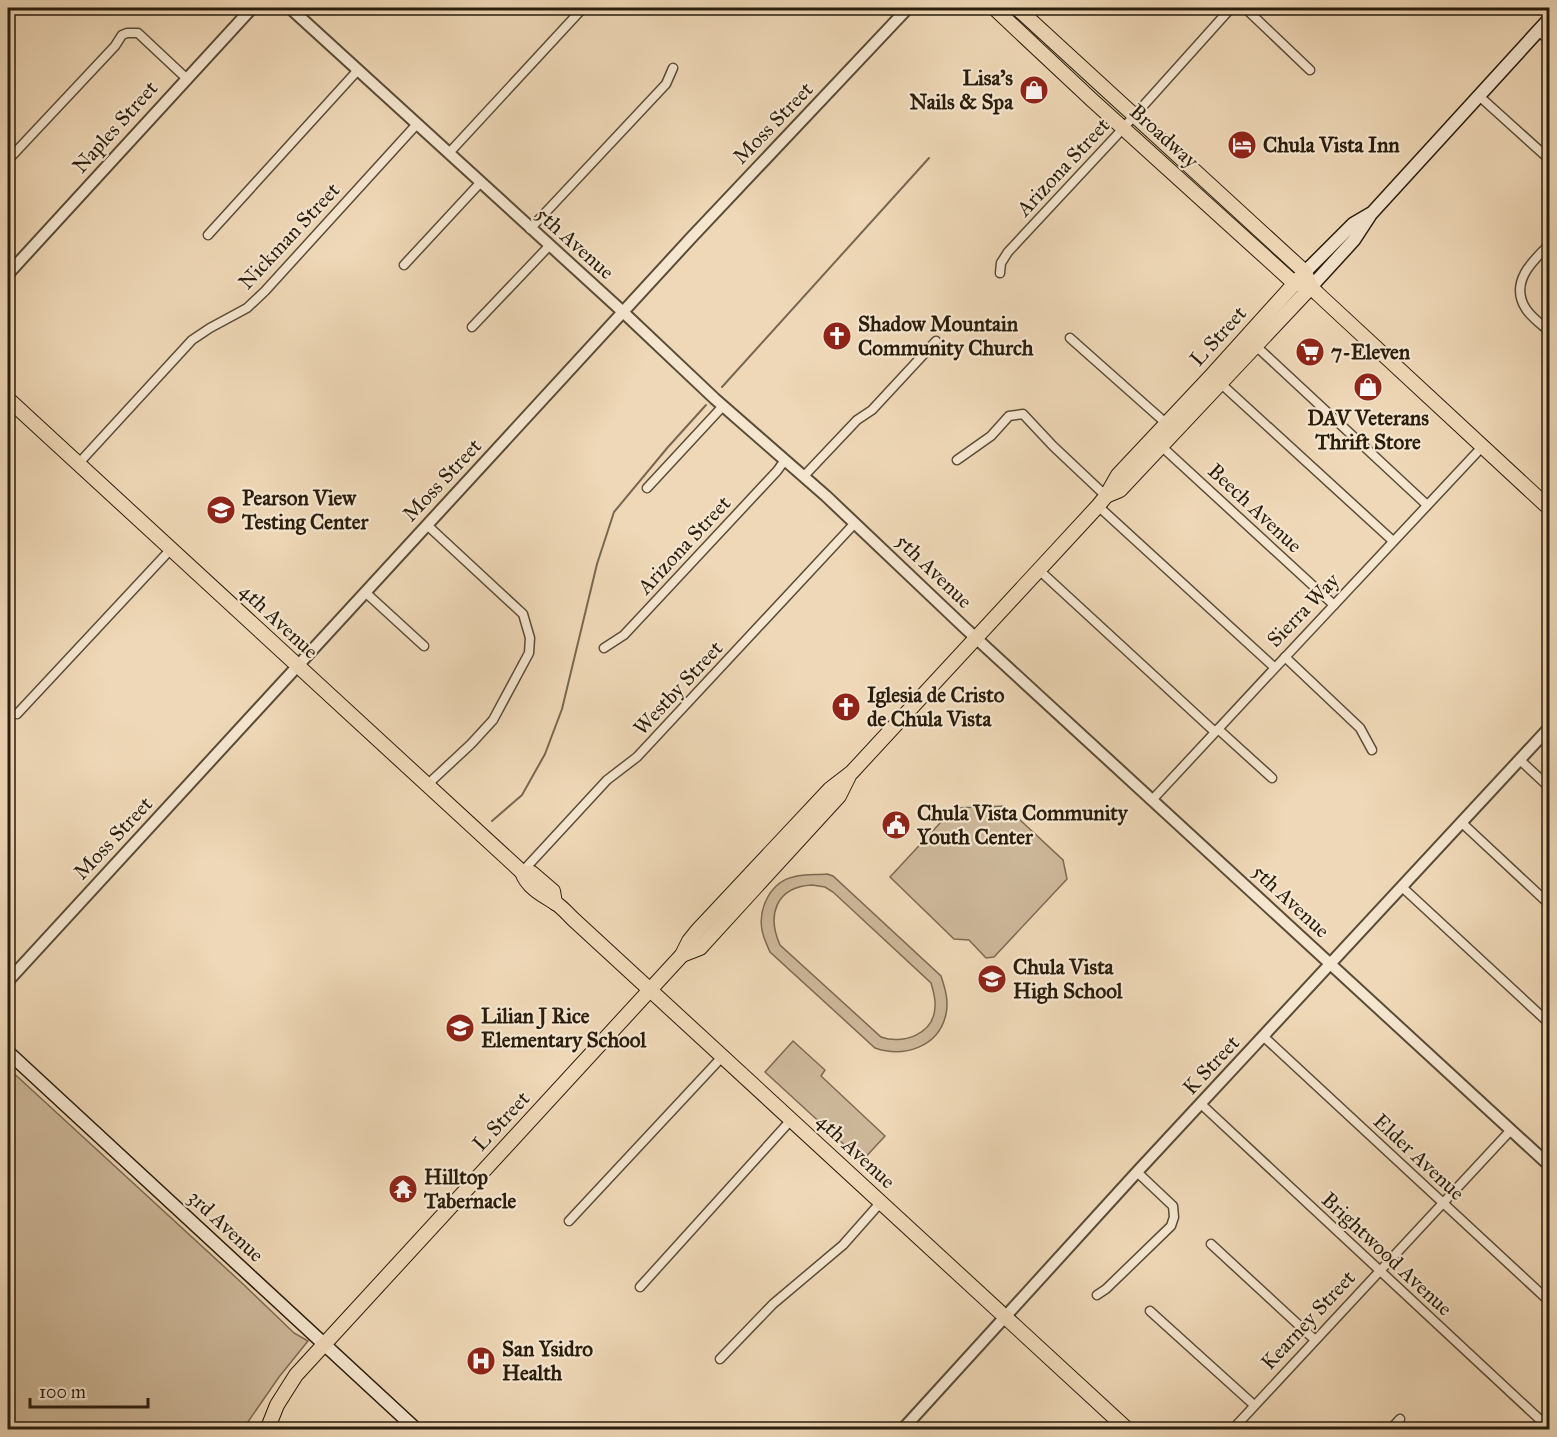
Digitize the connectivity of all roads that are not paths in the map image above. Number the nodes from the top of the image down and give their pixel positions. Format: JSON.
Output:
{"nodes":[{"id":1,"x":252,"y":8,"type":"edge"},
{"id":2,"x":290,"y":8,"type":"edge"},
{"id":3,"x":583,"y":8,"type":"edge"},
{"id":4,"x":908,"y":8,"type":"edge"},
{"id":5,"x":994,"y":8,"type":"edge"},
{"id":6,"x":1017,"y":8,"type":"edge"},
{"id":7,"x":1231,"y":8,"type":"edge"},
{"id":8,"x":1245,"y":8,"type":"edge"},
{"id":9,"x":1550,"y":18,"type":"edge"},
{"id":10,"x":1538,"y":31,"type":"junction"},
{"id":11,"x":1550,"y":41,"type":"edge"},
{"id":12,"x":673,"y":68,"type":"dead end"},
{"id":13,"x":358,"y":70,"type":"junction"},
{"id":14,"x":1310,"y":70,"type":"dead end"},
{"id":15,"x":186,"y":78,"type":"junction"},
{"id":16,"x":1478,"y":95,"type":"junction"},
{"id":17,"x":1135,"y":116,"type":"junction"},
{"id":18,"x":417,"y":124,"type":"junction"},
{"id":19,"x":1124,"y":128,"type":"junction"},
{"id":20,"x":449,"y":153,"type":"junction"},
{"id":21,"x":8,"y":160,"type":"edge"},
{"id":22,"x":1550,"y":160,"type":"edge"},
{"id":23,"x":480,"y":183,"type":"junction"},
{"id":24,"x":1371,"y":214,"type":"junction"},
{"id":25,"x":530,"y":229,"type":"junction"},
{"id":26,"x":208,"y":235,"type":"dead end"},
{"id":27,"x":550,"y":244,"type":"junction"},
{"id":28,"x":1550,"y":244,"type":"edge"},
{"id":29,"x":404,"y":264,"type":"dead end"},
{"id":30,"x":1305,"y":272,"type":"junction"},
{"id":31,"x":1000,"y":273,"type":"dead end"},
{"id":32,"x":8,"y":274,"type":"edge"},
{"id":33,"x":1294,"y":283,"type":"junction"},
{"id":34,"x":1311,"y":286,"type":"junction"},
{"id":35,"x":623,"y":312,"type":"junction"},
{"id":36,"x":472,"y":327,"type":"dead end"},
{"id":37,"x":1550,"y":332,"type":"edge"},
{"id":38,"x":1070,"y":338,"type":"dead end"},
{"id":39,"x":936,"y":341,"type":"dead end"},
{"id":40,"x":1256,"y":346,"type":"junction"},
{"id":41,"x":1216,"y":379,"type":"junction"},
{"id":42,"x":8,"y":399,"type":"edge"},
{"id":43,"x":723,"y":406,"type":"junction"},
{"id":44,"x":1171,"y":427,"type":"junction"},
{"id":45,"x":1157,"y":442,"type":"junction"},
{"id":46,"x":1482,"y":447,"type":"junction"},
{"id":47,"x":784,"y":460,"type":"junction"},
{"id":48,"x":957,"y":460,"type":"dead end"},
{"id":49,"x":79,"y":463,"type":"junction"},
{"id":50,"x":804,"y":476,"type":"junction"},
{"id":51,"x":647,"y":488,"type":"dead end"},
{"id":52,"x":1102,"y":501,"type":"junction"},
{"id":53,"x":1426,"y":505,"type":"junction"},
{"id":54,"x":1550,"y":509,"type":"edge"},
{"id":55,"x":855,"y":523,"type":"junction"},
{"id":56,"x":427,"y":525,"type":"junction"},
{"id":57,"x":1393,"y":541,"type":"junction"},
{"id":58,"x":171,"y":549,"type":"junction"},
{"id":59,"x":1039,"y":570,"type":"junction"},
{"id":60,"x":365,"y":592,"type":"junction"},
{"id":61,"x":1334,"y":605,"type":"junction"},
{"id":62,"x":976,"y":638,"type":"junction"},
{"id":63,"x":424,"y":646,"type":"dead end"},
{"id":64,"x":604,"y":648,"type":"dead end"},
{"id":65,"x":1284,"y":657,"type":"junction"},
{"id":66,"x":297,"y":667,"type":"junction"},
{"id":67,"x":1274,"y":667,"type":"junction"},
{"id":68,"x":17,"y":714,"type":"dead end"},
{"id":69,"x":1550,"y":727,"type":"edge"},
{"id":70,"x":1216,"y":730,"type":"junction"},
{"id":71,"x":1372,"y":750,"type":"dead end"},
{"id":72,"x":1520,"y":760,"type":"junction"},
{"id":73,"x":1272,"y":778,"type":"dead end"},
{"id":74,"x":427,"y":785,"type":"junction"},
{"id":75,"x":1550,"y":788,"type":"edge"},
{"id":76,"x":1153,"y":799,"type":"junction"},
{"id":77,"x":1461,"y":822,"type":"junction"},
{"id":78,"x":522,"y":872,"type":"junction"},
{"id":79,"x":1402,"y":887,"type":"junction"},
{"id":80,"x":1550,"y":905,"type":"edge"},
{"id":81,"x":1331,"y":964,"type":"junction"},
{"id":82,"x":8,"y":981,"type":"edge"},
{"id":83,"x":650,"y":990,"type":"junction"},
{"id":84,"x":1550,"y":1024,"type":"edge"},
{"id":85,"x":1264,"y":1037,"type":"junction"},
{"id":86,"x":8,"y":1052,"type":"edge"},
{"id":87,"x":722,"y":1057,"type":"junction"},
{"id":88,"x":1201,"y":1104,"type":"junction"},
{"id":89,"x":791,"y":1120,"type":"junction"},
{"id":90,"x":1510,"y":1131,"type":"junction"},
{"id":91,"x":1550,"y":1166,"type":"edge"},
{"id":92,"x":1137,"y":1172,"type":"junction"},
{"id":93,"x":881,"y":1202,"type":"junction"},
{"id":94,"x":1443,"y":1204,"type":"junction"},
{"id":95,"x":569,"y":1221,"type":"dead end"},
{"id":96,"x":1211,"y":1244,"type":"dead end"},
{"id":97,"x":1379,"y":1271,"type":"junction"},
{"id":98,"x":640,"y":1287,"type":"dead end"},
{"id":99,"x":1097,"y":1294,"type":"dead end"},
{"id":100,"x":1550,"y":1302,"type":"edge"},
{"id":101,"x":1150,"y":1311,"type":"dead end"},
{"id":102,"x":1006,"y":1317,"type":"junction"},
{"id":103,"x":1315,"y":1340,"type":"junction"},
{"id":104,"x":325,"y":1344,"type":"junction"},
{"id":105,"x":720,"y":1359,"type":"dead end"},
{"id":106,"x":1254,"y":1405,"type":"junction"},
{"id":107,"x":1400,"y":1419,"type":"dead end"},
{"id":108,"x":267,"y":1430,"type":"edge"},
{"id":109,"x":417,"y":1430,"type":"edge"},
{"id":110,"x":902,"y":1430,"type":"edge"},
{"id":111,"x":1128,"y":1430,"type":"edge"},
{"id":112,"x":1232,"y":1430,"type":"edge"},
{"id":113,"x":1390,"y":1430,"type":"edge"},
{"id":114,"x":1550,"y":1430,"type":"edge"}],
"edges":[{"from":1,"to":15,"type":"street","name":"Naples Street"},
{"from":2,"to":13,"type":"street","name":"5th Avenue"},
{"from":3,"to":20,"type":"street"},
{"from":4,"to":35,"type":"street","name":"Moss Street"},
{"from":5,"to":19,"type":"main road","name":"Broadway"},
{"from":6,"to":17,"type":"main road","name":"Broadway"},
{"from":7,"to":17,"type":"street","name":"Arizona Street"},
{"from":8,"to":14,"type":"street"},
{"from":9,"to":10,"type":"main road","name":"L Street"},
{"from":10,"to":11,"type":"street"},
{"from":10,"to":16,"type":"main road","name":"L Street"},
{"from":12,"to":25,"type":"street"},
{"from":13,"to":18,"type":"street","name":"5th Avenue"},
{"from":13,"to":26,"type":"street"},
{"from":15,"to":21,"type":"street"},
{"from":15,"to":32,"type":"street","name":"Naples Street"},
{"from":16,"to":22,"type":"street"},
{"from":16,"to":24,"type":"main road","name":"L Street"},
{"from":17,"to":19,"type":"street","name":"Arizona Street"},
{"from":17,"to":30,"type":"main road","name":"Broadway"},
{"from":18,"to":20,"type":"street","name":"5th Avenue"},
{"from":18,"to":49,"type":"street","name":"Nickman Street"},
{"from":19,"to":31,"type":"street","name":"Arizona Street"},
{"from":19,"to":33,"type":"main road","name":"Broadway"},
{"from":20,"to":23,"type":"street","name":"5th Avenue"},
{"from":23,"to":25,"type":"street","name":"5th Avenue"},
{"from":23,"to":29,"type":"street"},
{"from":24,"to":30,"type":"main road","name":"L Street"},
{"from":24,"to":34,"type":"main road","name":"L Street"},
{"from":25,"to":27,"type":"street","name":"5th Avenue"},
{"from":27,"to":35,"type":"street","name":"5th Avenue"},
{"from":27,"to":36,"type":"street"},
{"from":28,"to":37,"type":"street"},
{"from":30,"to":33,"type":"main road","name":"L Street"},
{"from":30,"to":34,"type":"main road","name":"Broadway"},
{"from":33,"to":34,"type":"main road"},
{"from":33,"to":41,"type":"main road","name":"L Street"},
{"from":34,"to":40,"type":"main road","name":"L Street"},
{"from":34,"to":46,"type":"main road","name":"Broadway"},
{"from":35,"to":43,"type":"street","name":"5th Avenue"},
{"from":35,"to":56,"type":"street","name":"Moss Street"},
{"from":38,"to":44,"type":"street"},
{"from":39,"to":50,"type":"street"},
{"from":40,"to":41,"type":"main road","name":"L Street"},
{"from":40,"to":53,"type":"street"},
{"from":41,"to":44,"type":"main road","name":"L Street"},
{"from":41,"to":57,"type":"street"},
{"from":42,"to":49,"type":"main road","name":"4th Avenue"},
{"from":43,"to":47,"type":"street","name":"5th Avenue"},
{"from":43,"to":51,"type":"street"},
{"from":44,"to":45,"type":"main road","name":"L Street"},
{"from":45,"to":52,"type":"main road","name":"L Street"},
{"from":45,"to":61,"type":"street","name":"Beech Avenue"},
{"from":46,"to":53,"type":"street","name":"Sierra Way"},
{"from":46,"to":54,"type":"main road","name":"Broadway"},
{"from":47,"to":50,"type":"street","name":"5th Avenue"},
{"from":47,"to":64,"type":"street","name":"Arizona Street"},
{"from":48,"to":52,"type":"street"},
{"from":49,"to":58,"type":"main road","name":"4th Avenue"},
{"from":50,"to":55,"type":"street","name":"5th Avenue"},
{"from":52,"to":59,"type":"main road","name":"L Street"},
{"from":52,"to":67,"type":"street"},
{"from":53,"to":57,"type":"street","name":"Sierra Way"},
{"from":55,"to":62,"type":"street","name":"5th Avenue"},
{"from":55,"to":78,"type":"street","name":"Westby Street"},
{"from":56,"to":60,"type":"street","name":"Moss Street"},
{"from":56,"to":74,"type":"street"},
{"from":57,"to":61,"type":"street","name":"Sierra Way"},
{"from":58,"to":66,"type":"main road","name":"4th Avenue"},
{"from":58,"to":68,"type":"street"},
{"from":59,"to":62,"type":"main road","name":"L Street"},
{"from":59,"to":70,"type":"street"},
{"from":60,"to":63,"type":"street"},
{"from":60,"to":66,"type":"street","name":"Moss Street"},
{"from":61,"to":65,"type":"street","name":"Sierra Way"},
{"from":62,"to":76,"type":"street","name":"5th Avenue"},
{"from":62,"to":83,"type":"main road","name":"L Street"},
{"from":65,"to":67,"type":"street","name":"Sierra Way"},
{"from":65,"to":71,"type":"street"},
{"from":66,"to":74,"type":"main road","name":"4th Avenue"},
{"from":66,"to":82,"type":"street","name":"Moss Street"},
{"from":67,"to":70,"type":"street","name":"Sierra Way"},
{"from":69,"to":72,"type":"street","name":"K Street"},
{"from":70,"to":73,"type":"street"},
{"from":70,"to":76,"type":"street","name":"Sierra Way"},
{"from":72,"to":75,"type":"street"},
{"from":72,"to":77,"type":"street","name":"K Street"},
{"from":74,"to":78,"type":"main road","name":"4th Avenue"},
{"from":76,"to":81,"type":"street","name":"5th Avenue"},
{"from":77,"to":79,"type":"street","name":"K Street"},
{"from":77,"to":80,"type":"street"},
{"from":78,"to":83,"type":"main road","name":"4th Avenue"},
{"from":79,"to":81,"type":"street","name":"K Street"},
{"from":79,"to":84,"type":"street"},
{"from":81,"to":85,"type":"street","name":"K Street"},
{"from":81,"to":90,"type":"street","name":"5th Avenue"},
{"from":83,"to":87,"type":"main road","name":"4th Avenue"},
{"from":83,"to":104,"type":"main road","name":"L Street"},
{"from":85,"to":88,"type":"street","name":"K Street"},
{"from":85,"to":94,"type":"street","name":"Elder Avenue"},
{"from":86,"to":104,"type":"main road","name":"3rd Avenue"},
{"from":87,"to":89,"type":"main road","name":"4th Avenue"},
{"from":87,"to":95,"type":"street"},
{"from":88,"to":92,"type":"street","name":"K Street"},
{"from":88,"to":97,"type":"street","name":"Brightwood Avenue"},
{"from":89,"to":93,"type":"main road","name":"4th Avenue"},
{"from":89,"to":98,"type":"street"},
{"from":90,"to":91,"type":"street","name":"5th Avenue"},
{"from":90,"to":94,"type":"street","name":"Kearney Street"},
{"from":92,"to":99,"type":"street"},
{"from":92,"to":102,"type":"street","name":"K Street"},
{"from":93,"to":102,"type":"main road","name":"4th Avenue"},
{"from":93,"to":105,"type":"street"},
{"from":94,"to":97,"type":"street","name":"Kearney Street"},
{"from":94,"to":100,"type":"street","name":"Elder Avenue"},
{"from":96,"to":103,"type":"street"},
{"from":97,"to":103,"type":"street","name":"Kearney Street"},
{"from":97,"to":114,"type":"street","name":"Brightwood Avenue"},
{"from":101,"to":106,"type":"street"},
{"from":102,"to":110,"type":"street","name":"K Street"},
{"from":102,"to":111,"type":"main road","name":"4th Avenue"},
{"from":103,"to":106,"type":"street","name":"Kearney Street"},
{"from":104,"to":108,"type":"main road","name":"L Street"},
{"from":104,"to":109,"type":"main road","name":"3rd Avenue"},
{"from":106,"to":112,"type":"street","name":"Kearney Street"},
{"from":107,"to":113,"type":"street"}]}
